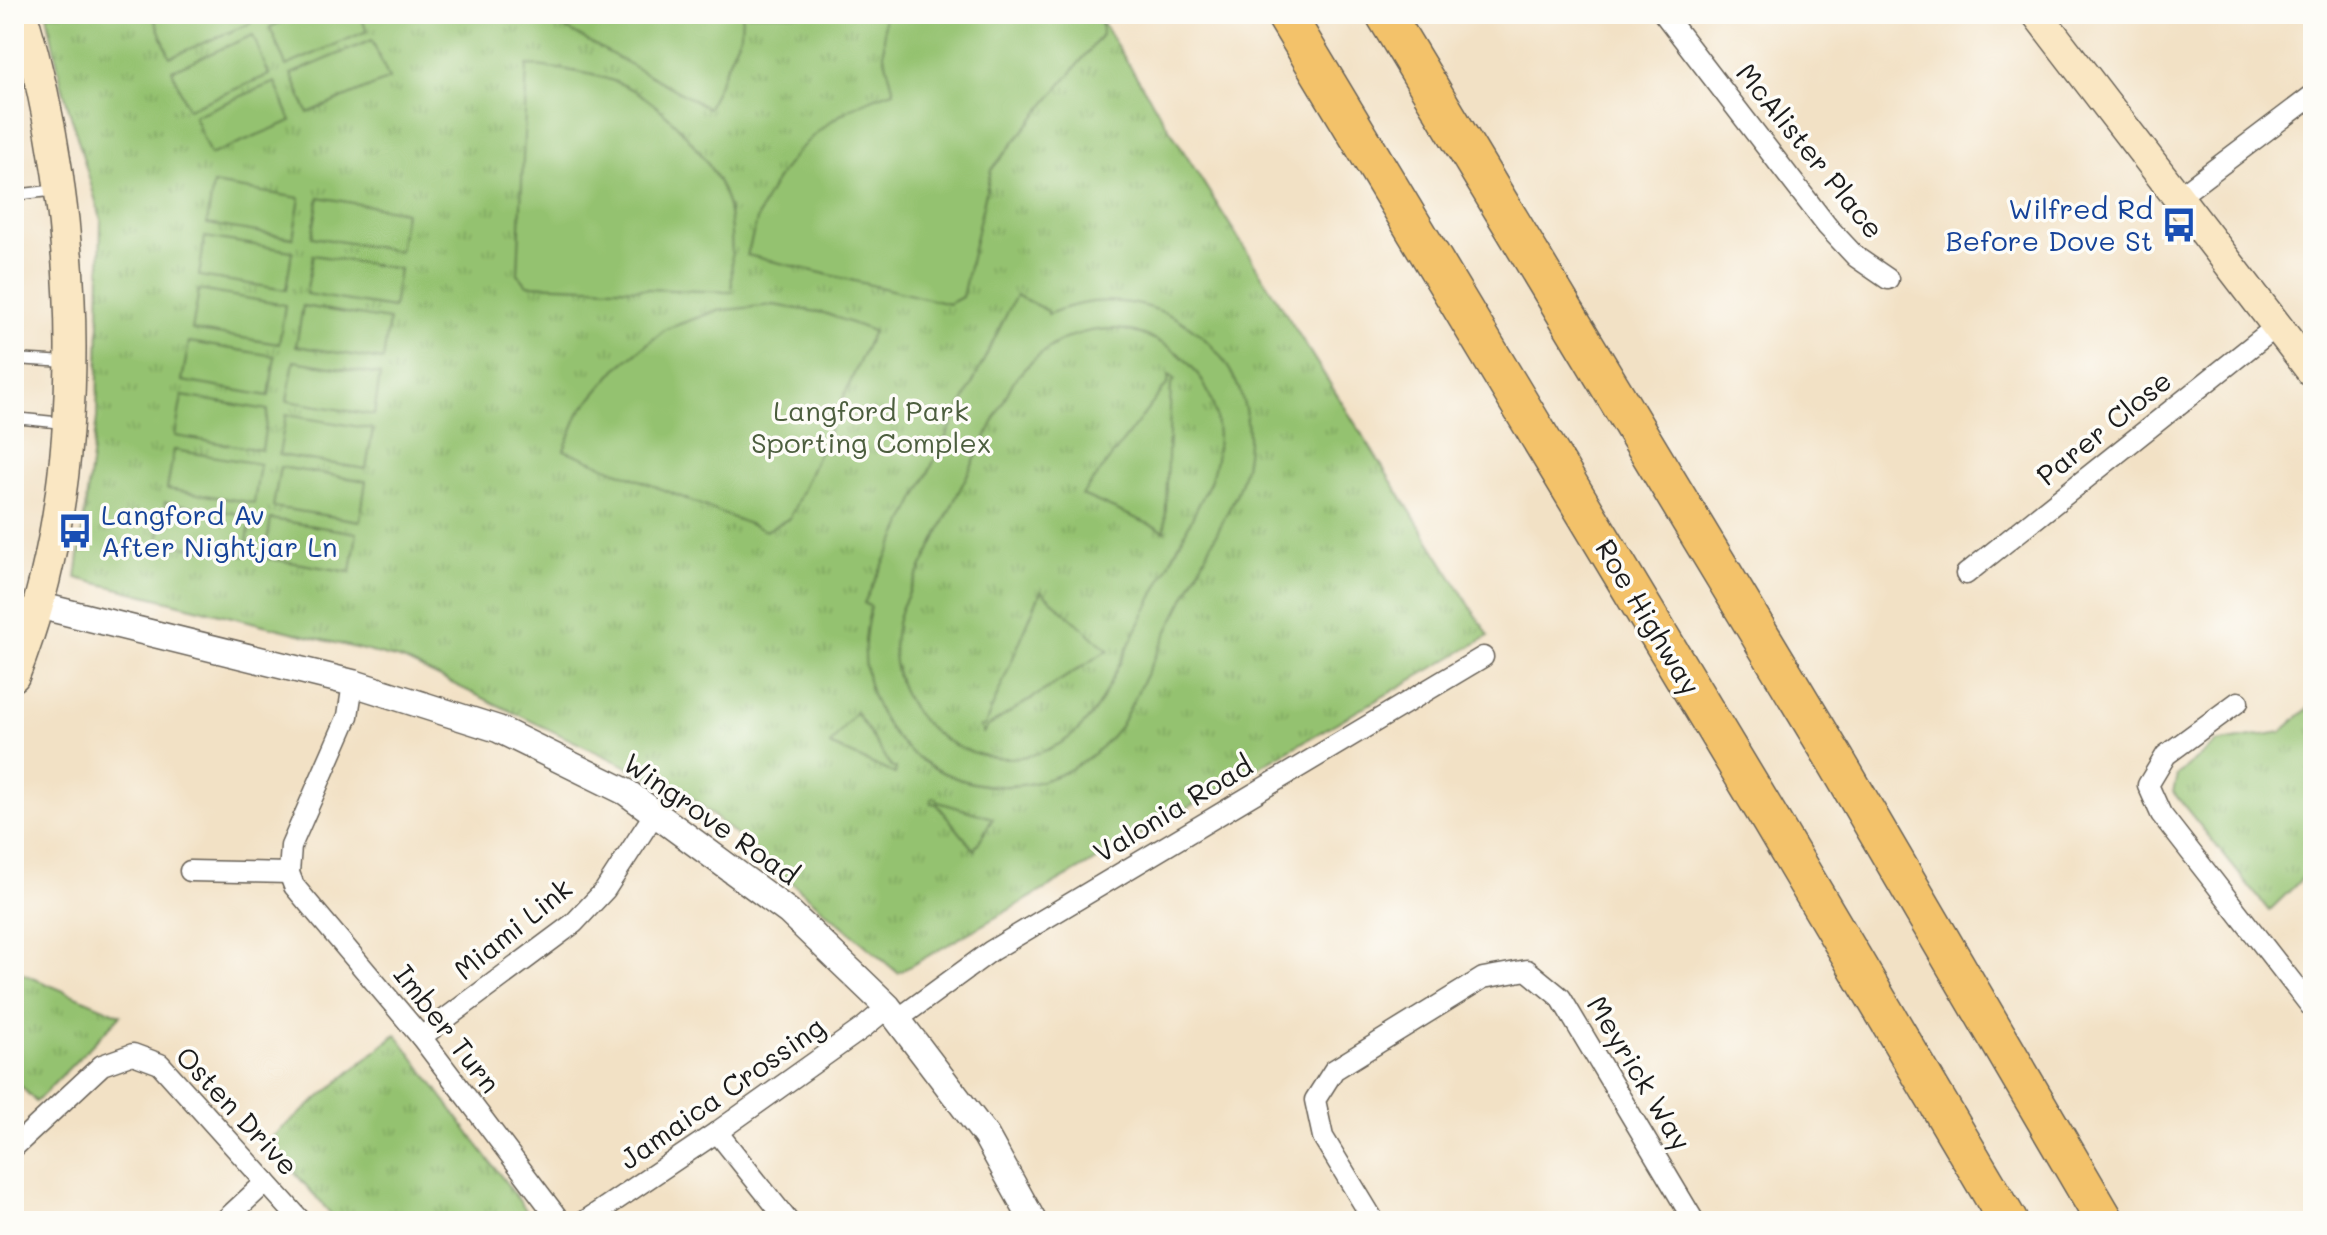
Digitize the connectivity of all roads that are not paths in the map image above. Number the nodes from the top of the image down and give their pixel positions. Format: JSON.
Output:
{"nodes":[{"id":1,"x":22,"y":14,"type":"edge"},
{"id":2,"x":1285,"y":14,"type":"edge"},
{"id":3,"x":1385,"y":14,"type":"edge"},
{"id":4,"x":1664,"y":14,"type":"edge"},
{"id":5,"x":2037,"y":14,"type":"edge"},
{"id":6,"x":2313,"y":95,"type":"edge"},
{"id":7,"x":60,"y":189,"type":"junction"},
{"id":8,"x":14,"y":195,"type":"edge"},
{"id":9,"x":2177,"y":198,"type":"junction"},
{"id":10,"x":1888,"y":279,"type":"dead end"},
{"id":11,"x":2277,"y":326,"type":"junction"},
{"id":12,"x":14,"y":359,"type":"edge"},
{"id":13,"x":70,"y":362,"type":"junction"},
{"id":14,"x":2313,"y":373,"type":"edge"},
{"id":15,"x":14,"y":418,"type":"edge"},
{"id":16,"x":67,"y":423,"type":"junction"},
{"id":17,"x":1966,"y":574,"type":"dead end"},
{"id":18,"x":37,"y":605,"type":"junction"},
{"id":19,"x":1483,"y":657,"type":"dead end"},
{"id":20,"x":14,"y":676,"type":"edge"},
{"id":21,"x":353,"y":683,"type":"junction"},
{"id":22,"x":2238,"y":702,"type":"dead end"},
{"id":23,"x":655,"y":813,"type":"junction"},
{"id":24,"x":190,"y":871,"type":"dead end"},
{"id":25,"x":289,"y":873,"type":"junction"},
{"id":26,"x":2313,"y":1009,"type":"edge"},
{"id":27,"x":893,"y":1013,"type":"junction"},
{"id":28,"x":421,"y":1037,"type":"junction"},
{"id":29,"x":717,"y":1132,"type":"junction"},
{"id":30,"x":14,"y":1147,"type":"edge"},
{"id":31,"x":266,"y":1182,"type":"junction"},
{"id":32,"x":224,"y":1221,"type":"edge"},
{"id":33,"x":301,"y":1221,"type":"edge"},
{"id":34,"x":560,"y":1221,"type":"edge"},
{"id":35,"x":585,"y":1221,"type":"edge"},
{"id":36,"x":788,"y":1221,"type":"edge"},
{"id":37,"x":1033,"y":1221,"type":"edge"},
{"id":38,"x":1374,"y":1221,"type":"edge"},
{"id":39,"x":1694,"y":1221,"type":"edge"},
{"id":40,"x":2008,"y":1221,"type":"edge"},
{"id":41,"x":2105,"y":1221,"type":"edge"}],
"edges":[{"from":1,"to":7,"type":"main road"},
{"from":2,"to":40,"type":"highway","name":"Roe Highway"},
{"from":3,"to":41,"type":"highway"},
{"from":4,"to":10,"type":"street","name":"McAlister Place"},
{"from":5,"to":9,"type":"main road"},
{"from":6,"to":9,"type":"street"},
{"from":7,"to":8,"type":"lane"},
{"from":7,"to":13,"type":"main road"},
{"from":9,"to":11,"type":"main road"},
{"from":11,"to":14,"type":"main road"},
{"from":11,"to":17,"type":"street","name":"Parer Close"},
{"from":12,"to":13,"type":"lane"},
{"from":13,"to":16,"type":"main road"},
{"from":15,"to":16,"type":"lane"},
{"from":16,"to":18,"type":"main road"},
{"from":18,"to":20,"type":"main road"},
{"from":18,"to":21,"type":"street","name":"Wingrove Road"},
{"from":19,"to":27,"type":"street","name":"Valonia Road"},
{"from":21,"to":23,"type":"street","name":"Wingrove Road"},
{"from":21,"to":25,"type":"street"},
{"from":22,"to":26,"type":"street"},
{"from":23,"to":27,"type":"street","name":"Wingrove Road"},
{"from":23,"to":28,"type":"street","name":"Miami Link"},
{"from":24,"to":25,"type":"street"},
{"from":25,"to":28,"type":"street","name":"Imber Turn"},
{"from":27,"to":29,"type":"street","name":"Jamaica Crossing"},
{"from":27,"to":37,"type":"street","name":"Wingrove Road"},
{"from":28,"to":34,"type":"street","name":"Imber Turn"},
{"from":29,"to":35,"type":"street","name":"Jamaica Crossing"},
{"from":29,"to":36,"type":"street"},
{"from":30,"to":31,"type":"street","name":"Osten Drive"},
{"from":31,"to":32,"type":"street"},
{"from":31,"to":33,"type":"street","name":"Osten Drive"},
{"from":38,"to":39,"type":"street","name":"Meyrick Way"}]}
